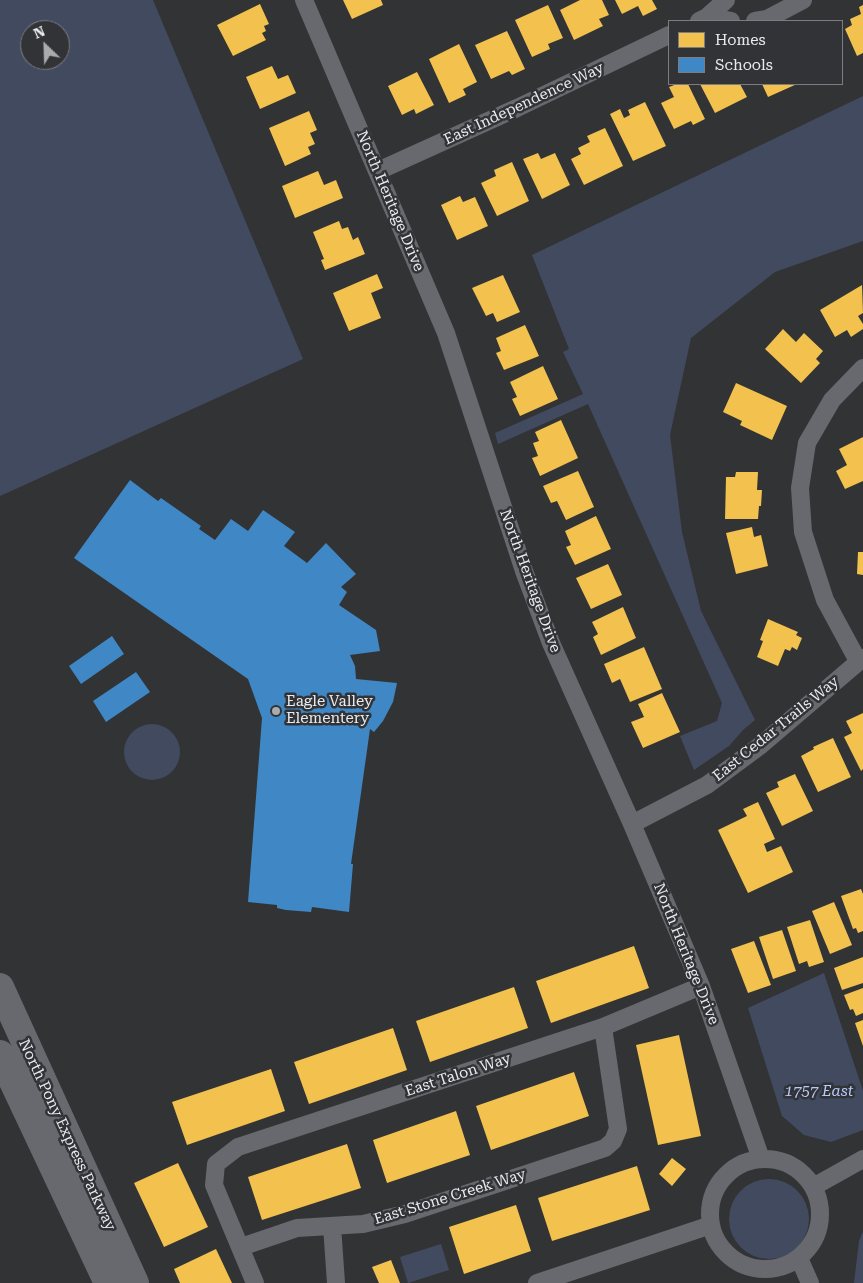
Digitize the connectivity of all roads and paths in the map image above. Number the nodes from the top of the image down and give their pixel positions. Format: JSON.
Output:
{"nodes":[{"id":1,"x":304,"y":0,"type":"edge"},
{"id":2,"x":726,"y":0,"type":"edge"},
{"id":3,"x":803,"y":0,"type":"edge"},
{"id":4,"x":703,"y":19,"type":"edge"},
{"id":5,"x":717,"y":20,"type":"edge"},
{"id":6,"x":761,"y":20,"type":"edge"},
{"id":7,"x":668,"y":35,"type":"edge"},
{"id":8,"x":378,"y":171,"type":"junction"},
{"id":9,"x":863,"y":368,"type":"edge"},
{"id":10,"x":861,"y":660,"type":"edge"},
{"id":11,"x":632,"y":824,"type":"junction"},
{"id":12,"x":702,"y":986,"type":"junction"},
{"id":13,"x":0,"y":987,"type":"edge"},
{"id":14,"x":603,"y":1027,"type":"junction"},
{"id":15,"x":0,"y":1054,"type":"edge"},
{"id":16,"x":863,"y":1158,"type":"edge"},
{"id":17,"x":761,"y":1159,"type":"junction"},
{"id":18,"x":813,"y":1187,"type":"junction"},
{"id":19,"x":332,"y":1226,"type":"junction"},
{"id":20,"x":711,"y":1226,"type":"junction"},
{"id":21,"x":241,"y":1248,"type":"junction"},
{"id":22,"x":799,"y":1258,"type":"junction"},
{"id":23,"x":108,"y":1283,"type":"edge"},
{"id":24,"x":135,"y":1283,"type":"edge"},
{"id":25,"x":255,"y":1283,"type":"edge"},
{"id":26,"x":336,"y":1283,"type":"edge"},
{"id":27,"x":537,"y":1283,"type":"edge"},
{"id":28,"x":810,"y":1283,"type":"edge"}],
"edges":[{"from":1,"to":8,"type":"street","name":"North Heritage Drive"},
{"from":2,"to":4,"type":"street"},
{"from":3,"to":6,"type":"street"},
{"from":4,"to":5,"type":"street"},
{"from":7,"to":8,"type":"street","name":"East Independence Way"},
{"from":8,"to":11,"type":"street","name":"North Heritage Drive"},
{"from":9,"to":10,"type":"street"},
{"from":10,"to":11,"type":"street","name":"East Cedar Trails Way"},
{"from":11,"to":12,"type":"street","name":"North Heritage Drive"},
{"from":12,"to":14,"type":"street","name":"East Talon Way"},
{"from":12,"to":17,"type":"street","name":"North Heritage Drive"},
{"from":13,"to":24,"type":"main road","name":"North Pony Express Parkway"},
{"from":14,"to":19,"type":"street","name":"East Stone Creek Way"},
{"from":14,"to":21,"type":"street","name":"East Talon Way"},
{"from":15,"to":23,"type":"main road","name":"North Pony Express Parkway"},
{"from":16,"to":18,"type":"street"},
{"from":17,"to":18,"type":"street"},
{"from":17,"to":20,"type":"street"},
{"from":18,"to":22,"type":"street"},
{"from":19,"to":21,"type":"street","name":"East Stone Creek Way"},
{"from":19,"to":26,"type":"street"},
{"from":20,"to":22,"type":"street"},
{"from":20,"to":27,"type":"street"},
{"from":21,"to":25,"type":"street"},
{"from":22,"to":28,"type":"street"}]}
